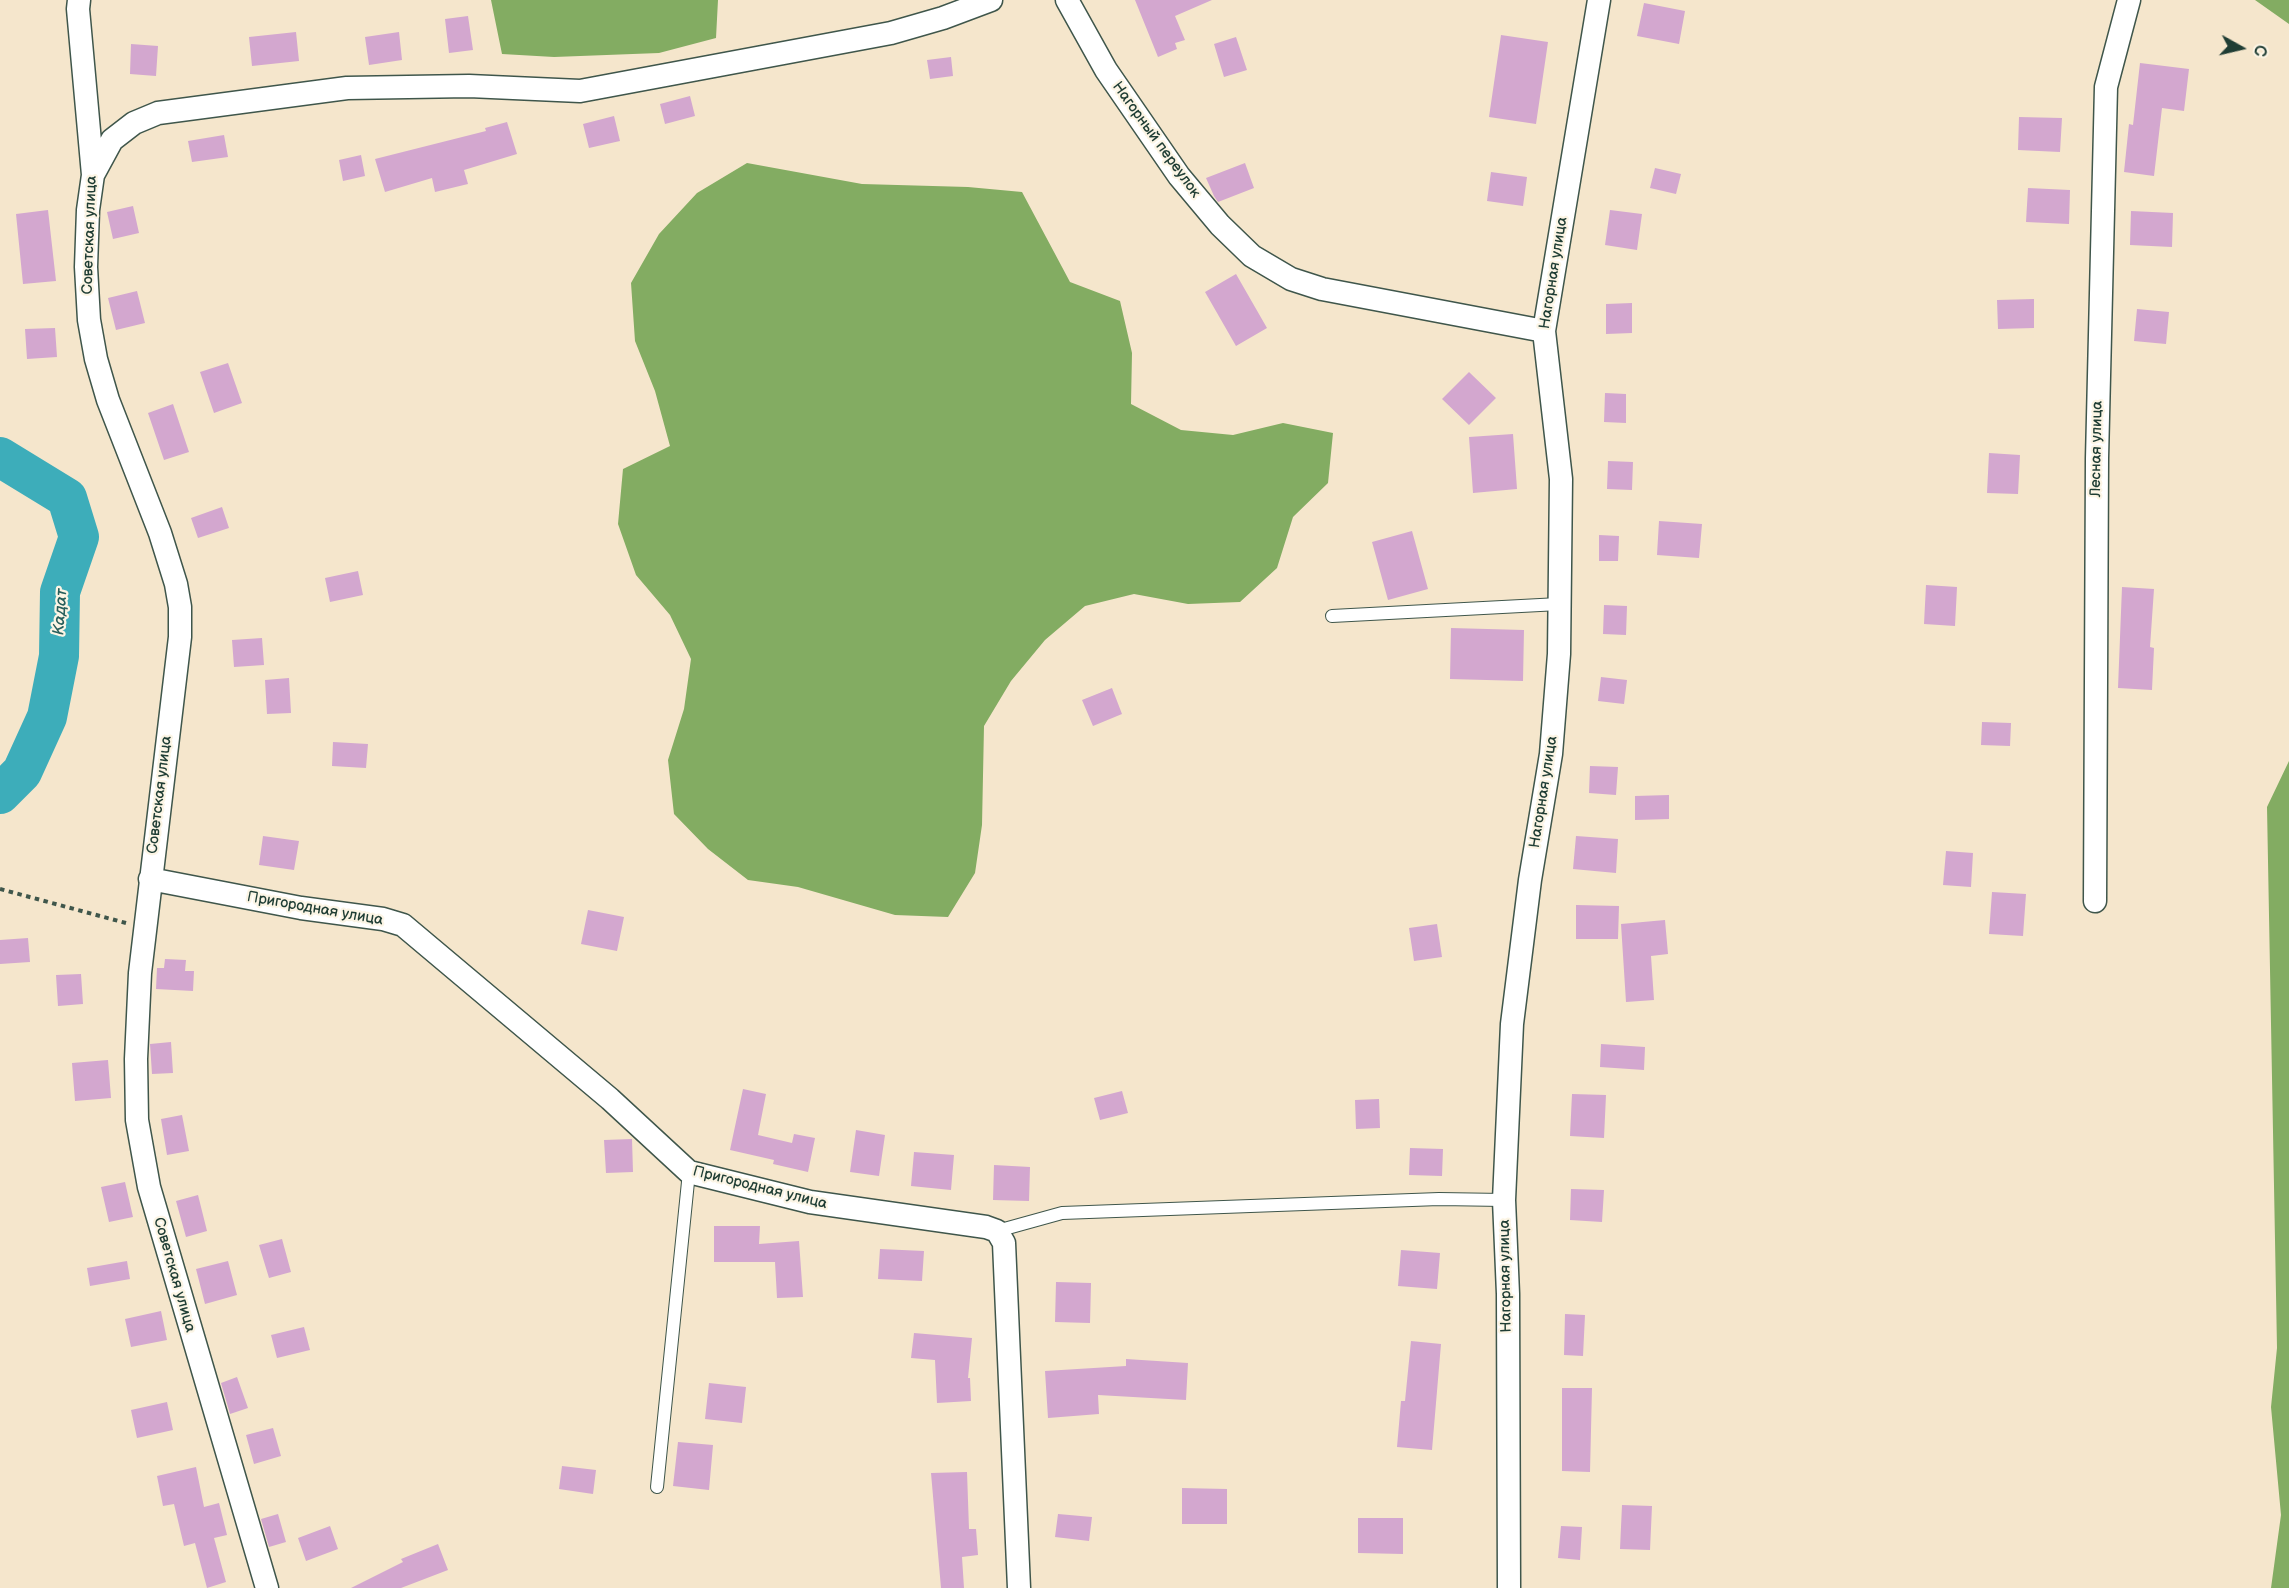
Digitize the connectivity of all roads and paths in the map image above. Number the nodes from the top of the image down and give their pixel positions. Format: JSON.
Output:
{"nodes":[{"id":1,"x":79,"y":0,"type":"edge"},
{"id":2,"x":991,"y":0,"type":"edge"},
{"id":3,"x":1067,"y":0,"type":"edge"},
{"id":4,"x":1599,"y":0,"type":"edge"},
{"id":5,"x":2129,"y":0,"type":"edge"},
{"id":6,"x":93,"y":175,"type":"junction"},
{"id":7,"x":1544,"y":331,"type":"junction"},
{"id":8,"x":1559,"y":604,"type":"junction"},
{"id":9,"x":1332,"y":616,"type":"dead end"},
{"id":10,"x":150,"y":879,"type":"junction"},
{"id":11,"x":0,"y":889,"type":"edge"},
{"id":12,"x":2095,"y":901,"type":"dead end"},
{"id":13,"x":144,"y":928,"type":"junction"},
{"id":14,"x":689,"y":1172,"type":"junction"},
{"id":15,"x":1504,"y":1200,"type":"junction"},
{"id":16,"x":997,"y":1231,"type":"junction"},
{"id":17,"x":657,"y":1487,"type":"dead end"},
{"id":18,"x":267,"y":1588,"type":"edge"},
{"id":19,"x":1020,"y":1588,"type":"edge"},
{"id":20,"x":1509,"y":1588,"type":"edge"}],
"edges":[{"from":1,"to":6,"type":"street","name":"Советская улица"},
{"from":2,"to":6,"type":"street"},
{"from":3,"to":7,"type":"street","name":"Нагорный переулок"},
{"from":4,"to":7,"type":"street","name":"Нагорная улица"},
{"from":5,"to":12,"type":"street","name":"Лесная улица"},
{"from":6,"to":10,"type":"street","name":"Советская улица"},
{"from":7,"to":8,"type":"street","name":"Нагорная улица"},
{"from":8,"to":9,"type":"lane"},
{"from":8,"to":15,"type":"street","name":"Нагорная улица"},
{"from":10,"to":13,"type":"street","name":"Советская улица"},
{"from":10,"to":14,"type":"street","name":"Пригородная улица"},
{"from":11,"to":13,"type":"path"},
{"from":13,"to":18,"type":"street","name":"Советская улица"},
{"from":14,"to":16,"type":"street","name":"Пригородная улица"},
{"from":14,"to":17,"type":"lane"},
{"from":15,"to":16,"type":"lane"},
{"from":15,"to":20,"type":"street","name":"Нагорная улица"},
{"from":16,"to":19,"type":"street"}]}
